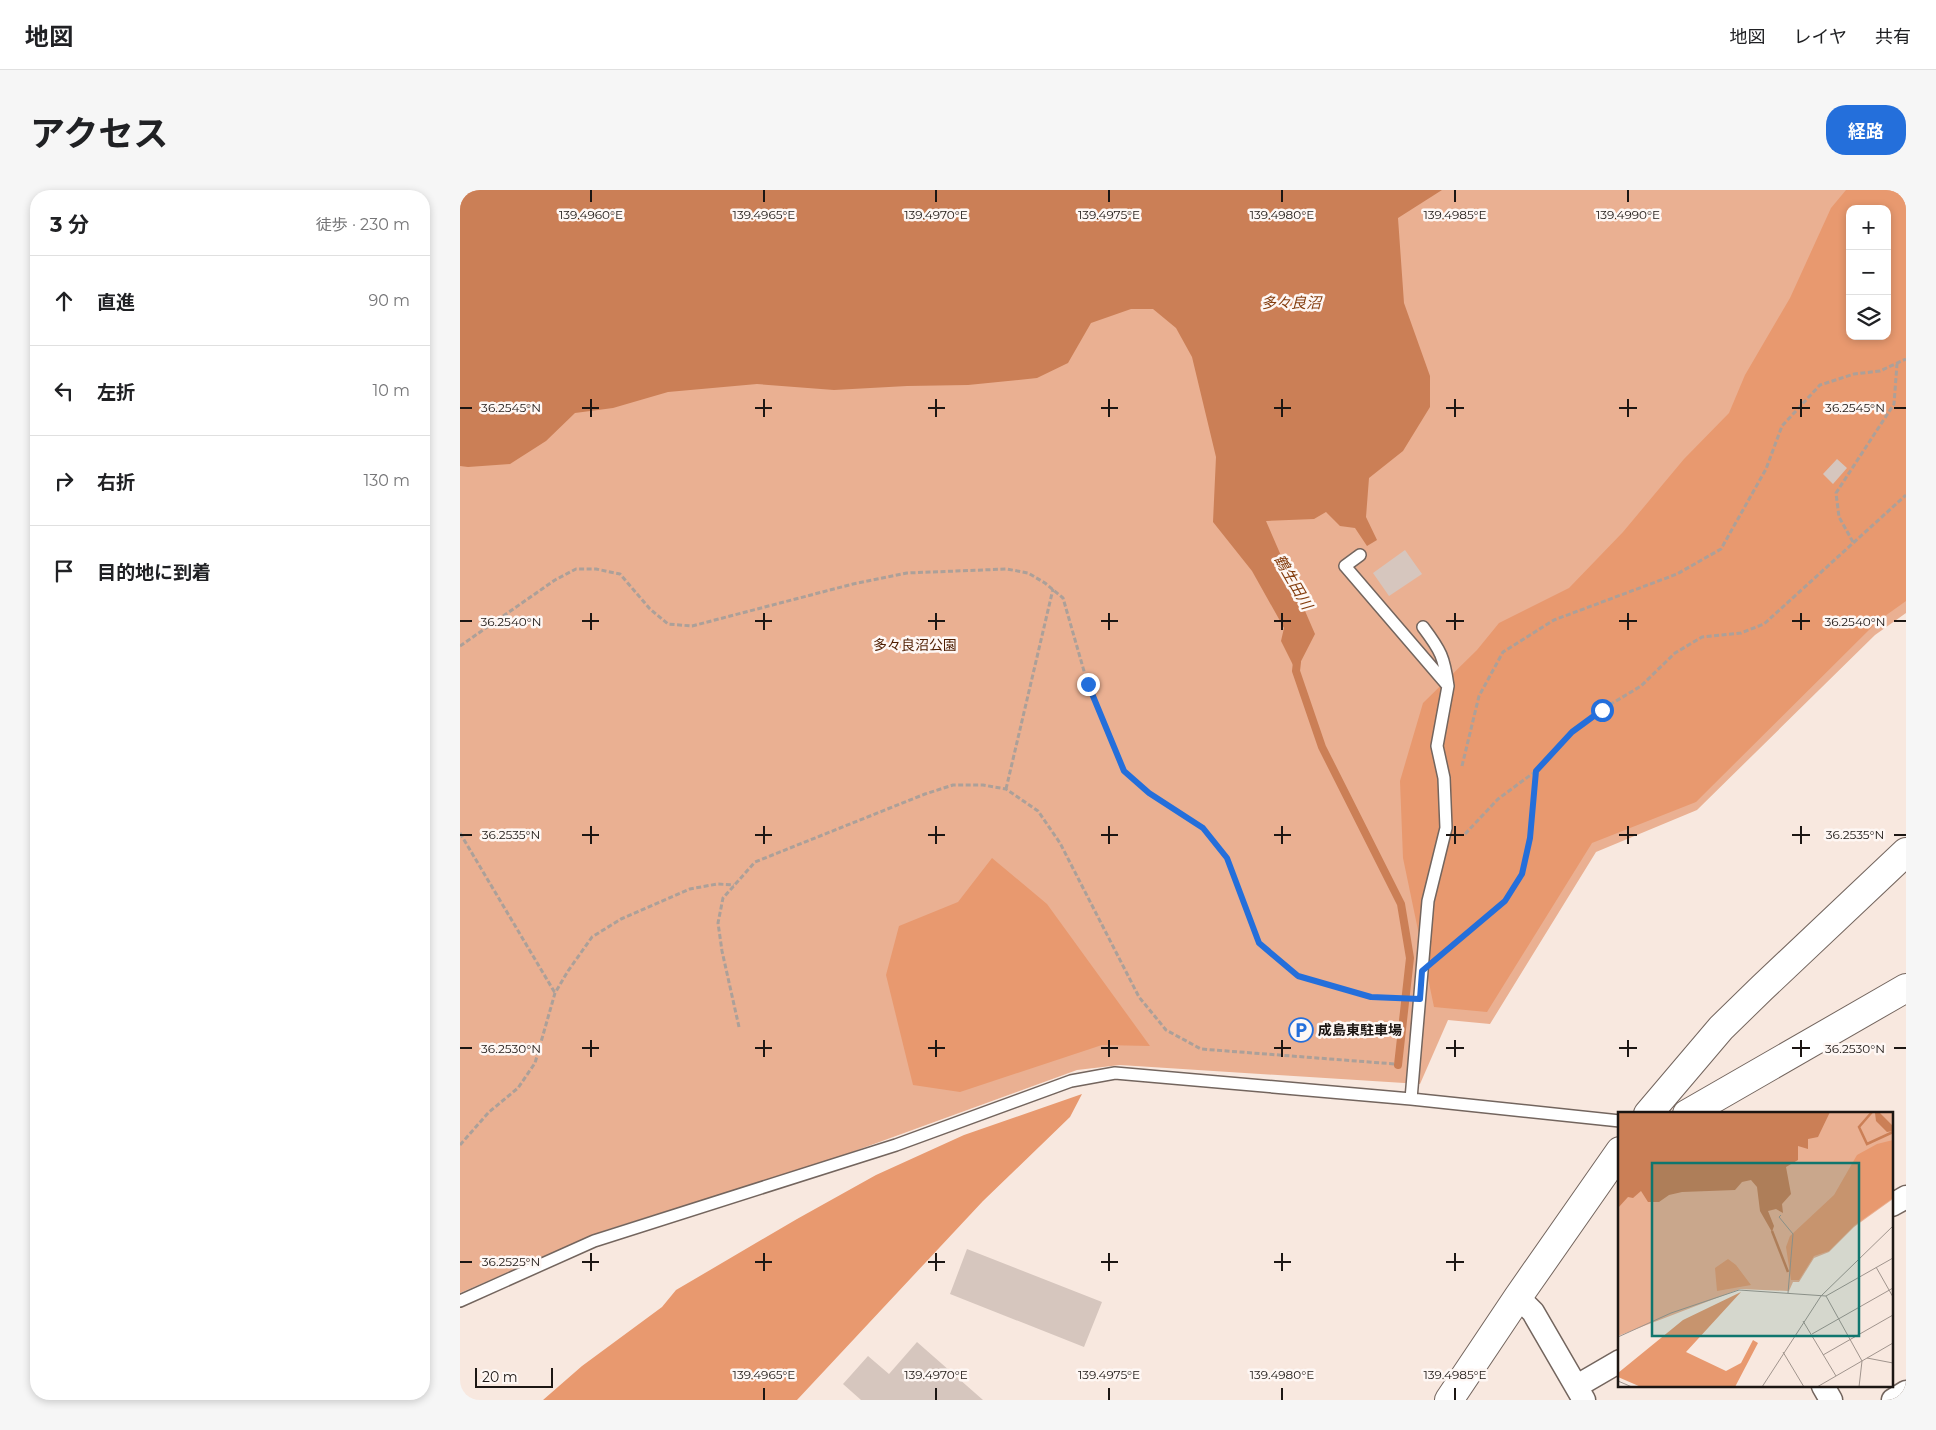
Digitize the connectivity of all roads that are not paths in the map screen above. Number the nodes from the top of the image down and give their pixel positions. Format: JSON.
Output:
{"nodes":[{"id":1,"x":1360,"y":555,"type":"dead end"},
{"id":2,"x":1423,"y":627,"type":"dead end"},
{"id":3,"x":1448,"y":686,"type":"junction"},
{"id":4,"x":1906,"y":852,"type":"edge"},
{"id":5,"x":1906,"y":988,"type":"edge"},
{"id":6,"x":1411,"y":1099,"type":"junction"},
{"id":7,"x":1650,"y":1112,"type":"edge"},
{"id":8,"x":1690,"y":1112,"type":"edge"},
{"id":9,"x":1618,"y":1121,"type":"edge"},
{"id":10,"x":1618,"y":1154,"type":"edge"},
{"id":11,"x":1906,"y":1197,"type":"edge"},
{"id":12,"x":1894,"y":1204,"type":"edge"},
{"id":13,"x":1518,"y":1297,"type":"junction"},
{"id":14,"x":460,"y":1300,"type":"edge"},
{"id":15,"x":1618,"y":1363,"type":"edge"},
{"id":16,"x":1824,"y":1388,"type":"edge"},
{"id":17,"x":1906,"y":1392,"type":"edge"},
{"id":18,"x":1580,"y":1393,"type":"edge"},
{"id":19,"x":1449,"y":1400,"type":"edge"},
{"id":20,"x":1831,"y":1400,"type":"edge"},
{"id":21,"x":1892,"y":1400,"type":"edge"}],
"edges":[{"from":1,"to":3,"type":"lane"},
{"from":2,"to":3,"type":"lane"},
{"from":3,"to":6,"type":"lane"},
{"from":4,"to":7,"type":"street"},
{"from":5,"to":8,"type":"street"},
{"from":6,"to":9,"type":"lane"},
{"from":6,"to":14,"type":"lane"},
{"from":10,"to":13,"type":"street"},
{"from":11,"to":12,"type":"street"},
{"from":13,"to":18,"type":"street"},
{"from":13,"to":19,"type":"street"},
{"from":15,"to":18,"type":"street"},
{"from":16,"to":20,"type":"street"},
{"from":17,"to":21,"type":"street"}]}
